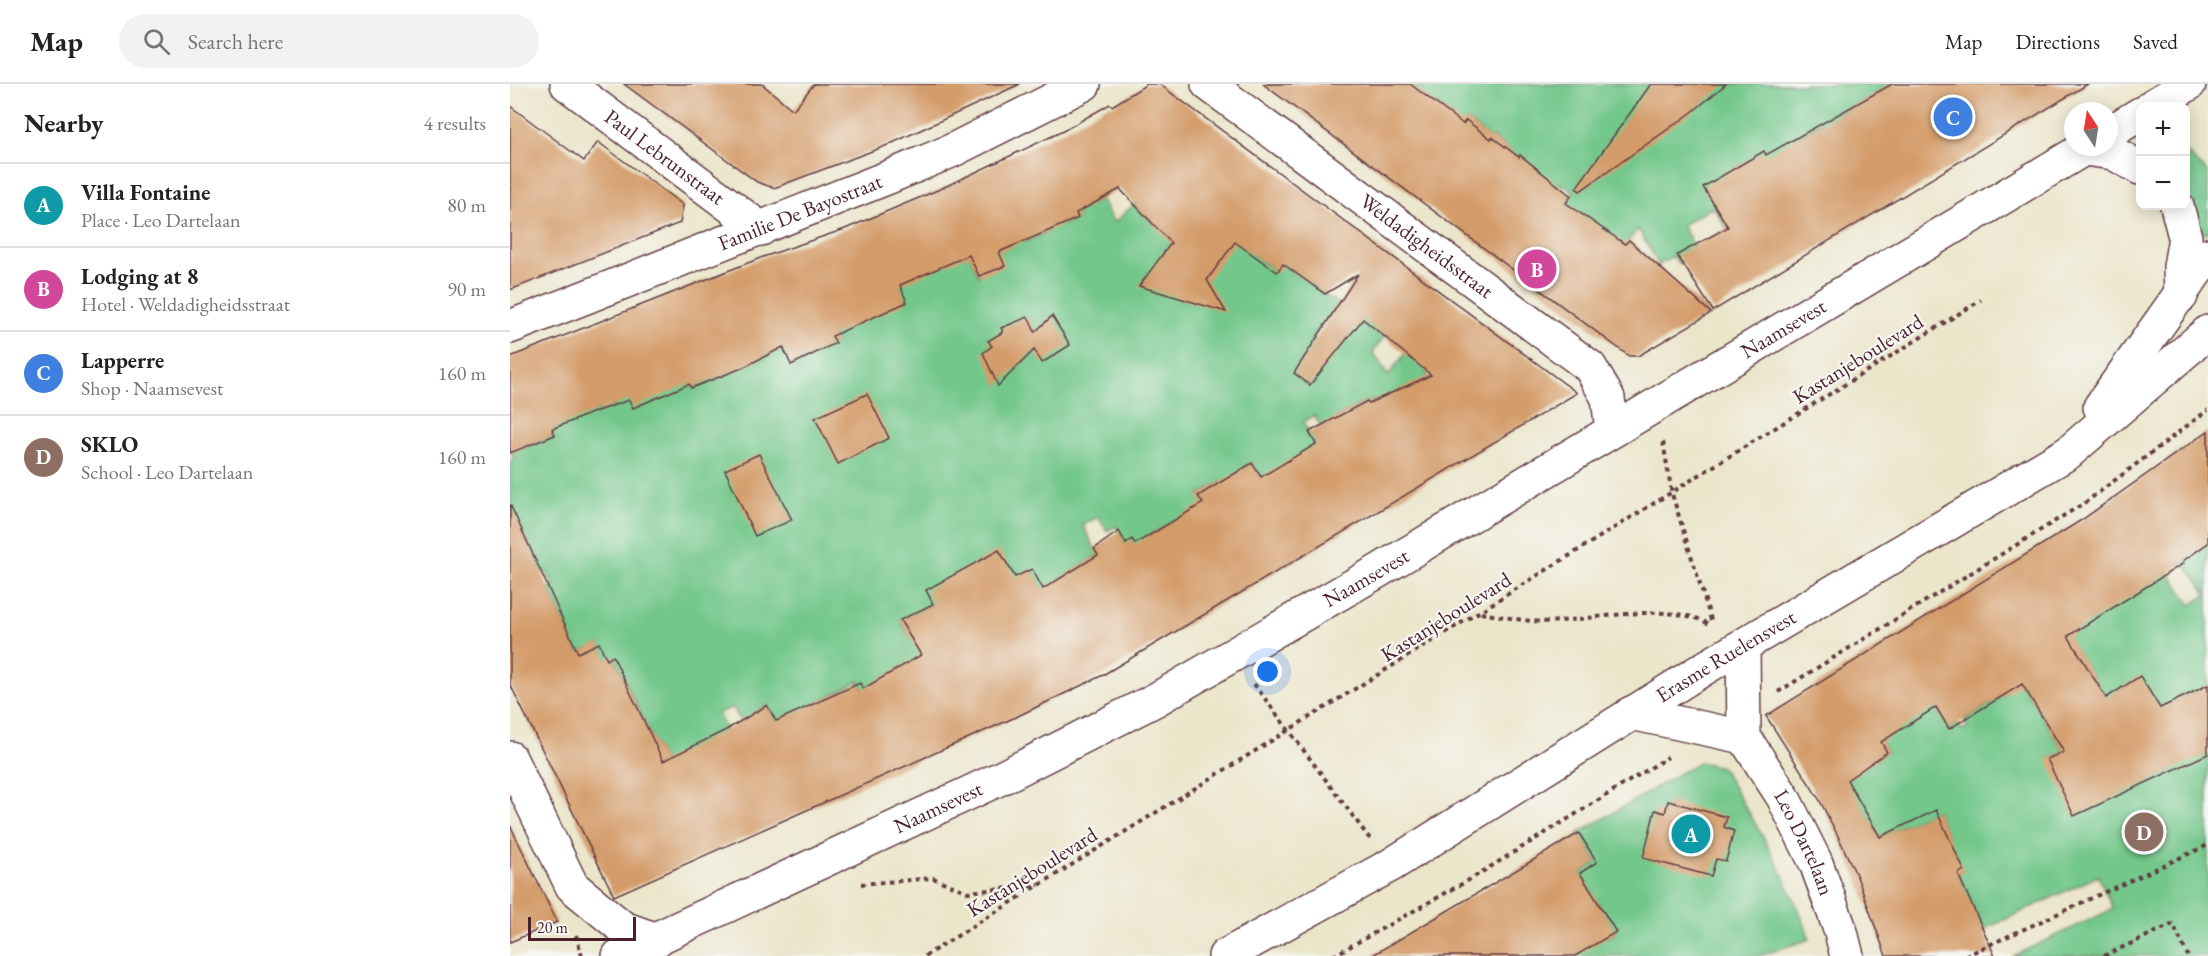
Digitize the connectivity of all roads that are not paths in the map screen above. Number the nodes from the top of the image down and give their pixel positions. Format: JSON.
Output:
{"nodes":[{"id":1,"x":567,"y":84,"type":"edge"},
{"id":2,"x":1084,"y":84,"type":"edge"},
{"id":3,"x":1208,"y":84,"type":"edge"},
{"id":4,"x":2189,"y":84,"type":"edge"},
{"id":5,"x":2159,"y":102,"type":"edge"},
{"id":6,"x":2136,"y":116,"type":"edge"},
{"id":7,"x":2118,"y":128,"type":"edge"},
{"id":8,"x":2071,"y":156,"type":"edge"},
{"id":9,"x":2118,"y":156,"type":"edge"},
{"id":10,"x":2136,"y":166,"type":"edge"},
{"id":11,"x":2178,"y":210,"type":"edge"},
{"id":12,"x":761,"y":229,"type":"junction"},
{"id":13,"x":2208,"y":255,"type":"edge"},
{"id":14,"x":2181,"y":296,"type":"junction"},
{"id":15,"x":510,"y":327,"type":"edge"},
{"id":16,"x":2208,"y":332,"type":"edge"},
{"id":17,"x":1612,"y":430,"type":"junction"},
{"id":18,"x":2068,"y":453,"type":"junction"},
{"id":19,"x":1743,"y":646,"type":"junction"},
{"id":20,"x":1631,"y":713,"type":"junction"},
{"id":21,"x":1733,"y":727,"type":"junction"},
{"id":22,"x":510,"y":758,"type":"edge"},
{"id":23,"x":657,"y":940,"type":"junction"},
{"id":24,"x":619,"y":956,"type":"edge"},
{"id":25,"x":1225,"y":956,"type":"edge"},
{"id":26,"x":1846,"y":956,"type":"edge"}],
"edges":[{"from":1,"to":12,"type":"main road","name":"Paul Lebrunstraat"},
{"from":2,"to":12,"type":"main road","name":"Familie De Bayostraat"},
{"from":3,"to":17,"type":"main road","name":"Weldadigheidsstraat"},
{"from":4,"to":5,"type":"main road"},
{"from":6,"to":7,"type":"main road","name":"Naamsevest"},
{"from":8,"to":17,"type":"main road","name":"Naamsevest"},
{"from":9,"to":10,"type":"main road"},
{"from":11,"to":14,"type":"main road"},
{"from":12,"to":15,"type":"main road","name":"Familie De Bayostraat"},
{"from":13,"to":14,"type":"main road"},
{"from":14,"to":18,"type":"main road"},
{"from":16,"to":18,"type":"main road","name":"Erasme Ruelensvest"},
{"from":17,"to":23,"type":"main road","name":"Naamsevest"},
{"from":18,"to":19,"type":"main road","name":"Erasme Ruelensvest"},
{"from":19,"to":20,"type":"main road","name":"Erasme Ruelensvest"},
{"from":19,"to":21,"type":"main road"},
{"from":20,"to":21,"type":"main road"},
{"from":20,"to":25,"type":"main road","name":"Erasme Ruelensvest"},
{"from":21,"to":26,"type":"main road","name":"Leo Dartelaan"},
{"from":22,"to":23,"type":"main road"},
{"from":23,"to":24,"type":"main road","name":"Naamsevest"}]}
